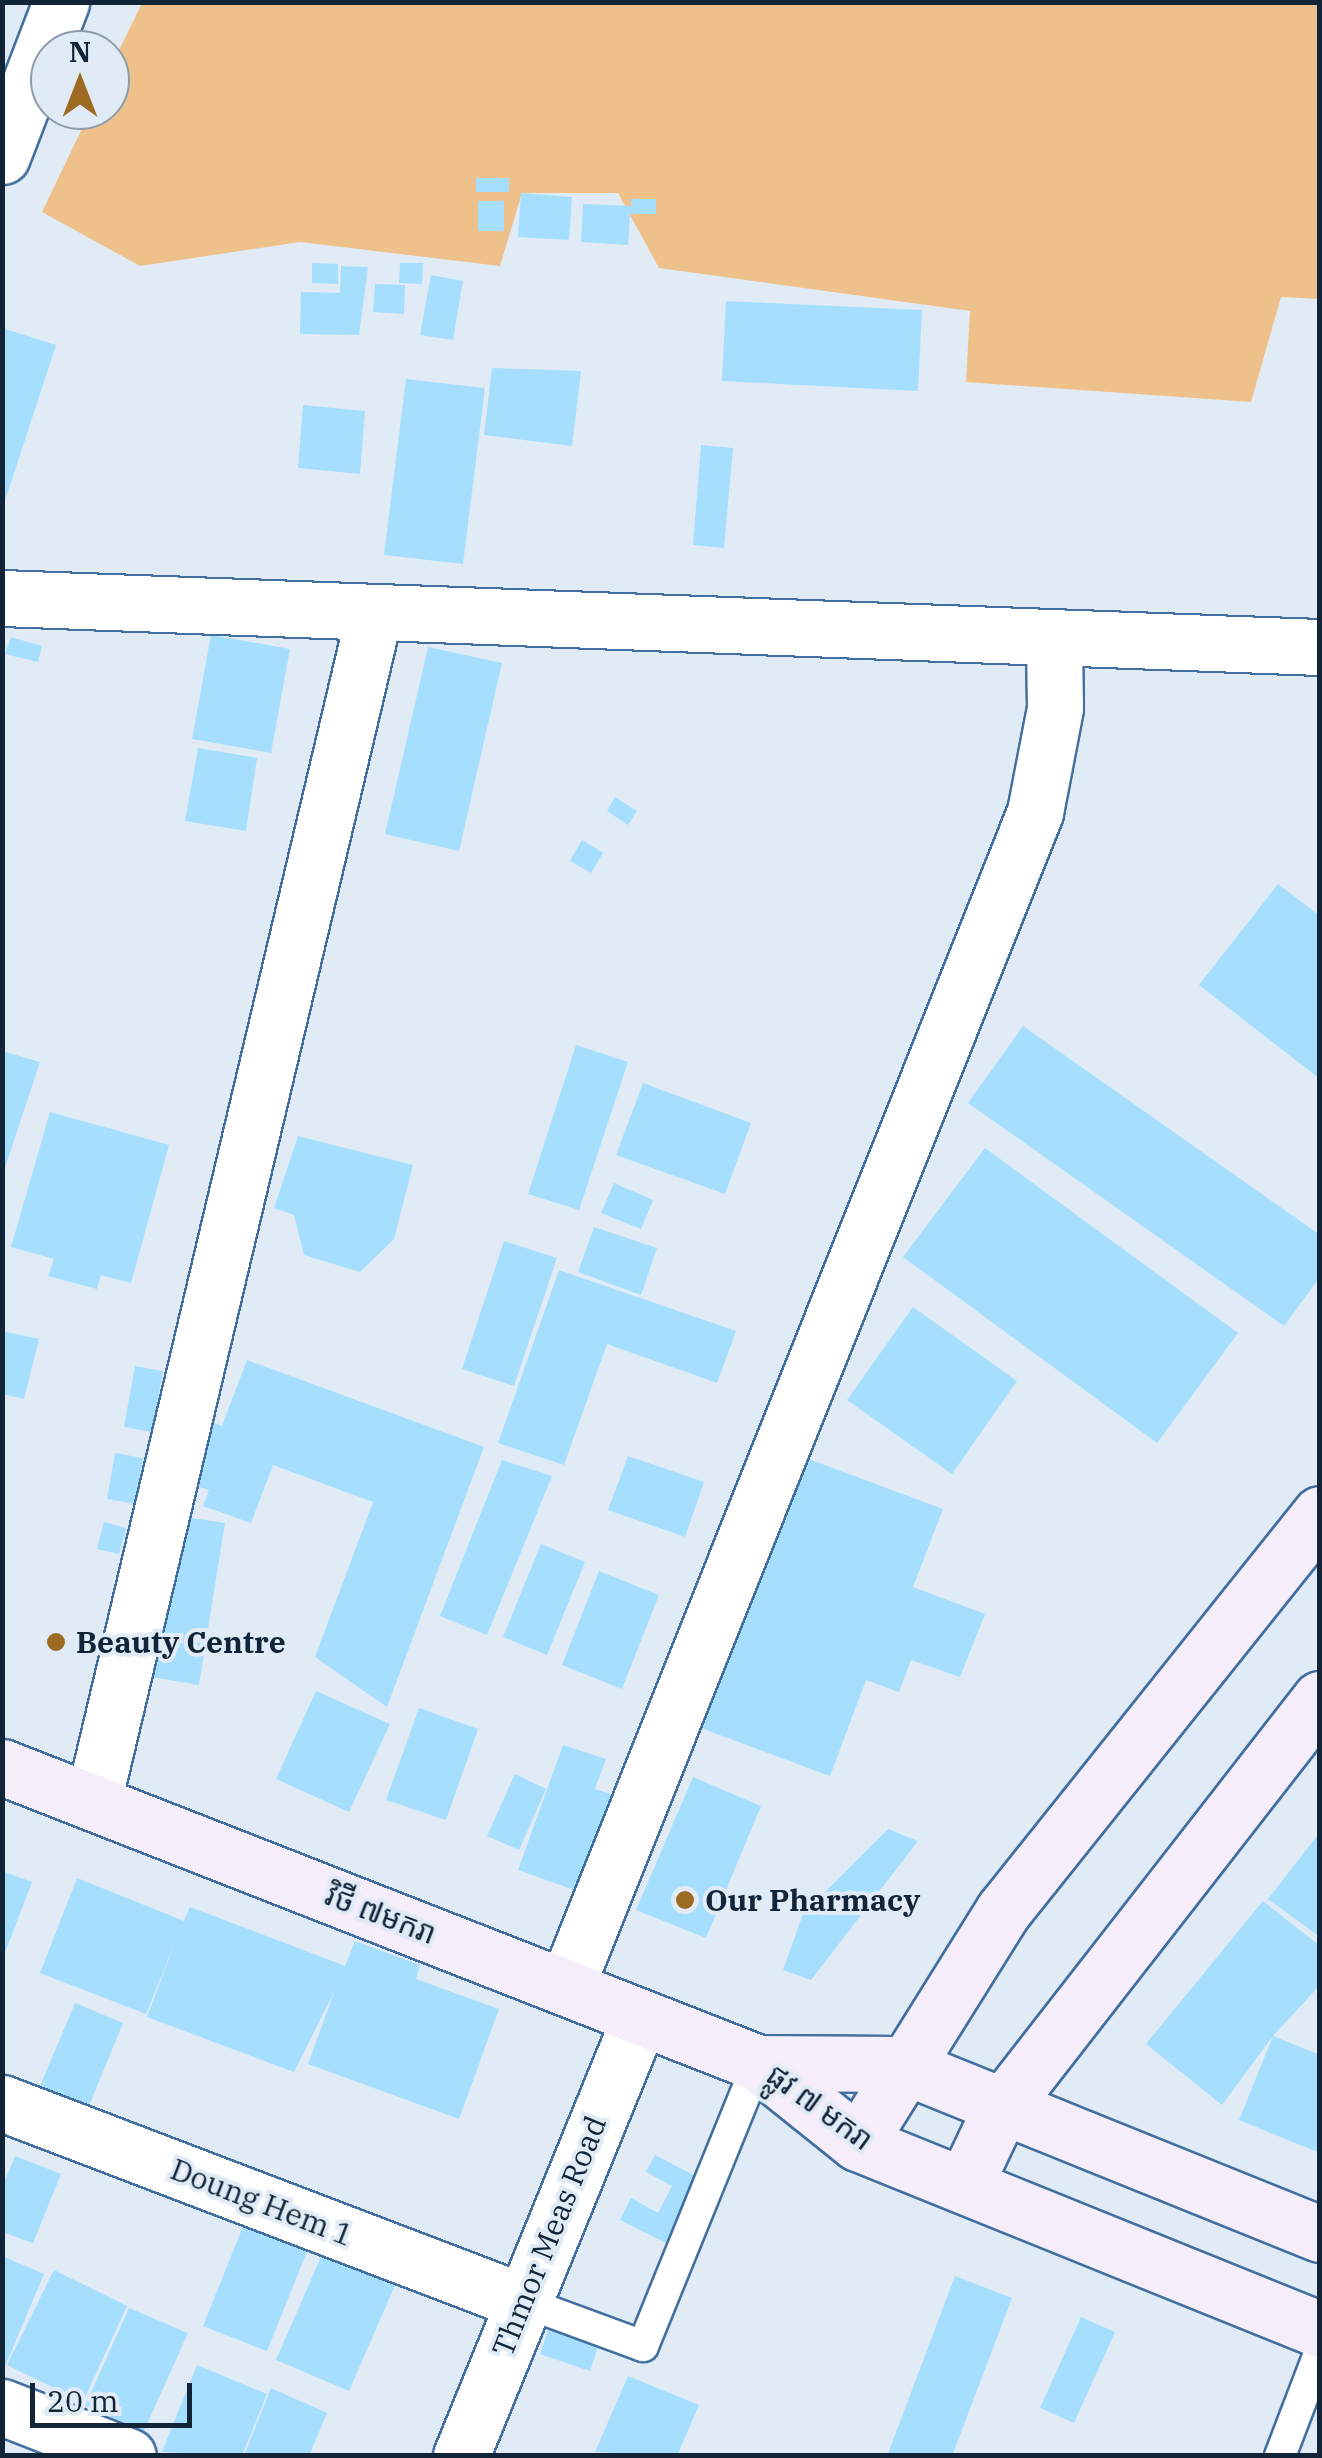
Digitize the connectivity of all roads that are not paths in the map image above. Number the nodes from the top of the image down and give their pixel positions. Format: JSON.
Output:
{"nodes":[{"id":1,"x":61,"y":2,"type":"edge"},
{"id":2,"x":2,"y":156,"type":"edge"},
{"id":3,"x":2,"y":598,"type":"edge"},
{"id":4,"x":373,"y":618,"type":"junction"},
{"id":5,"x":1054,"y":642,"type":"junction"},
{"id":6,"x":1320,"y":647,"type":"edge"},
{"id":7,"x":1320,"y":1514,"type":"edge"},
{"id":8,"x":1320,"y":1699,"type":"edge"},
{"id":9,"x":2,"y":1767,"type":"edge"},
{"id":10,"x":93,"y":1802,"type":"junction"},
{"id":11,"x":566,"y":1987,"type":"junction"},
{"id":12,"x":640,"y":2017,"type":"junction"},
{"id":13,"x":758,"y":2063,"type":"junction"},
{"id":14,"x":899,"y":2064,"type":"junction"},
{"id":15,"x":2,"y":2104,"type":"edge"},
{"id":16,"x":1000,"y":2110,"type":"junction"},
{"id":17,"x":858,"y":2143,"type":"junction"},
{"id":18,"x":965,"y":2184,"type":"junction"},
{"id":19,"x":1320,"y":2234,"type":"edge"},
{"id":20,"x":522,"y":2301,"type":"junction"},
{"id":21,"x":1320,"y":2330,"type":"edge"},
{"id":22,"x":1320,"y":2351,"type":"edge"},
{"id":23,"x":2,"y":2407,"type":"edge"},
{"id":24,"x":128,"y":2456,"type":"edge"},
{"id":25,"x":461,"y":2456,"type":"edge"},
{"id":26,"x":1280,"y":2456,"type":"edge"}],
"edges":[{"from":1,"to":2,"type":"street"},
{"from":3,"to":4,"type":"street"},
{"from":4,"to":5,"type":"street"},
{"from":4,"to":10,"type":"street"},
{"from":5,"to":6,"type":"street"},
{"from":5,"to":11,"type":"street"},
{"from":7,"to":14,"type":"main road"},
{"from":8,"to":16,"type":"main road"},
{"from":9,"to":10,"type":"main road","name":"វិថី ៧មករា"},
{"from":10,"to":11,"type":"main road","name":"វិថី ៧មករា"},
{"from":11,"to":12,"type":"main road","name":"វិថី ៧មករា"},
{"from":12,"to":13,"type":"main road","name":"វិថី ៧មករា"},
{"from":12,"to":20,"type":"street","name":"Thmor Meas Road"},
{"from":13,"to":14,"type":"main road","name":"ផ្លូវ ៧ មករា"},
{"from":13,"to":17,"type":"main road","name":"ផ្លូវ ៧ មករា"},
{"from":13,"to":20,"type":"lane"},
{"from":14,"to":16,"type":"main road","name":"ផ្លូវ ៧ មករា"},
{"from":14,"to":17,"type":"main road"},
{"from":15,"to":20,"type":"street","name":"Doung Hem 1"},
{"from":16,"to":18,"type":"main road"},
{"from":16,"to":19,"type":"main road","name":"ផ្លូវ ៧ មករា"},
{"from":17,"to":18,"type":"main road","name":"ផ្លូវ ៧ មករា"},
{"from":18,"to":21,"type":"main road","name":"ផ្លូវ ៧ មករា"},
{"from":20,"to":25,"type":"street","name":"Thmor Meas Road"},
{"from":22,"to":26,"type":"lane"},
{"from":23,"to":24,"type":"street"}]}
